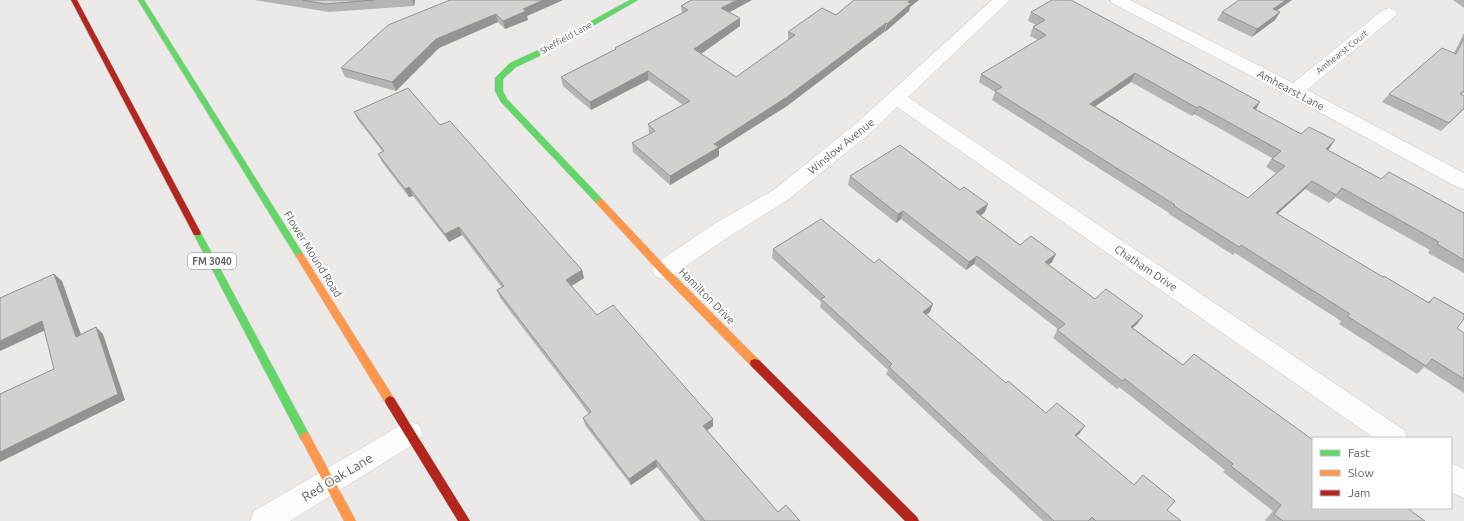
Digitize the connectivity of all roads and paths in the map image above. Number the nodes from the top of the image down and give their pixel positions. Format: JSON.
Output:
{"nodes":[{"id":1,"x":74,"y":0,"type":"edge"},
{"id":2,"x":141,"y":0,"type":"edge"},
{"id":3,"x":636,"y":0,"type":"edge"},
{"id":4,"x":1002,"y":0,"type":"edge"},
{"id":5,"x":1118,"y":0,"type":"edge"},
{"id":6,"x":1389,"y":13,"type":"dead end"},
{"id":7,"x":499,"y":78,"type":"joint"},
{"id":8,"x":1294,"y":91,"type":"junction"},
{"id":9,"x":897,"y":98,"type":"junction"},
{"id":10,"x":1464,"y":182,"type":"edge"},
{"id":11,"x":663,"y":270,"type":"junction"},
{"id":12,"x":410,"y":433,"type":"junction"},
{"id":13,"x":1394,"y":437,"type":"edge"},
{"id":14,"x":1452,"y":477,"type":"edge"},
{"id":15,"x":330,"y":482,"type":"junction"},
{"id":16,"x":1464,"y":485,"type":"edge"},
{"id":17,"x":264,"y":521,"type":"edge"},
{"id":18,"x":350,"y":521,"type":"edge"},
{"id":19,"x":464,"y":521,"type":"edge"},
{"id":20,"x":913,"y":521,"type":"edge"}],
"edges":[{"from":1,"to":15,"type":"main road","number":"FM 3040"},
{"from":2,"to":12,"type":"main road","name":"Flower Mound Road"},
{"from":3,"to":7,"type":"main road","name":"Sheffield Lane"},
{"from":4,"to":9,"type":"street","name":"Winslow Avenue"},
{"from":5,"to":8,"type":"street","name":"Amhearst Lane"},
{"from":6,"to":8,"type":"street","name":"Amhearst Court"},
{"from":7,"to":11,"type":"main road","name":"Hamilton Drive"},
{"from":8,"to":10,"type":"street","name":"Amhearst Lane"},
{"from":9,"to":11,"type":"street","name":"Winslow Avenue"},
{"from":9,"to":13,"type":"street","name":"Chatham Drive"},
{"from":11,"to":20,"type":"main road","name":"Hamilton Drive"},
{"from":12,"to":15,"type":"street","name":"Red Oak Lane"},
{"from":12,"to":19,"type":"main road","name":"Flower Mound Road"},
{"from":14,"to":16,"type":"street"},
{"from":15,"to":17,"type":"street","name":"Red Oak Lane"},
{"from":15,"to":18,"type":"main road","number":"FM 3040"}]}
